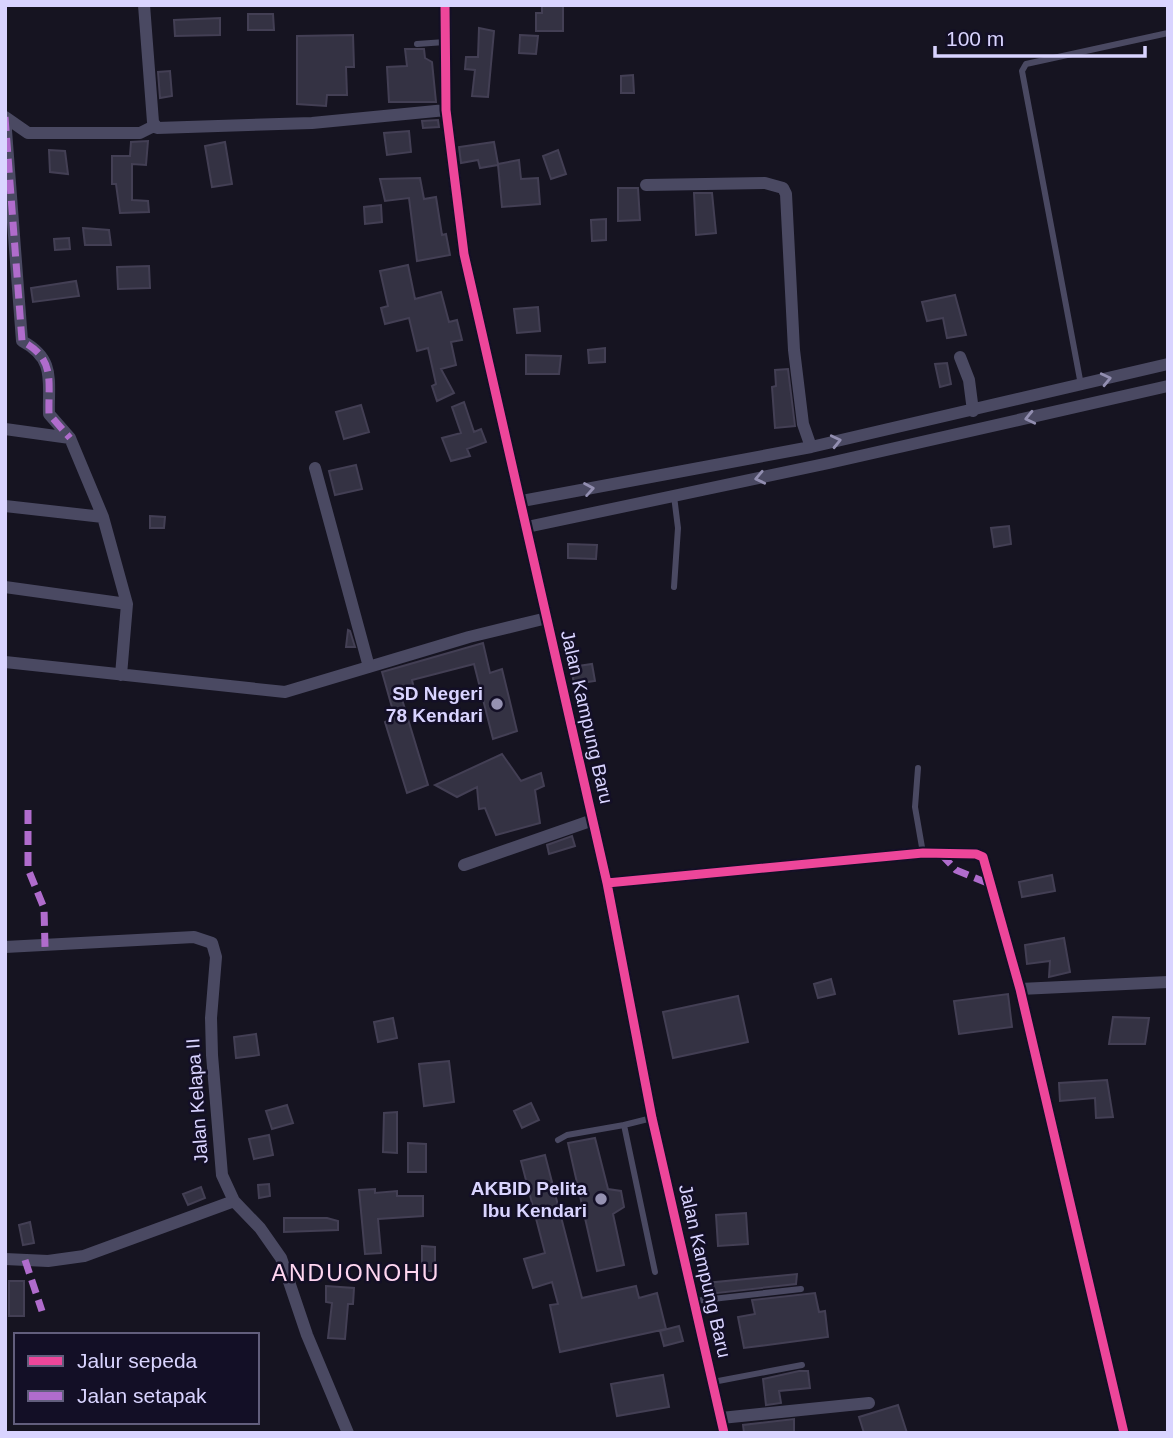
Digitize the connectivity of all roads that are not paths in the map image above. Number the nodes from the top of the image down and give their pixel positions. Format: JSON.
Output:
{"nodes":[{"id":1,"x":144,"y":5,"type":"edge"},
{"id":2,"x":445,"y":5,"type":"edge"},
{"id":3,"x":1168,"y":33,"type":"edge"},
{"id":4,"x":445,"y":42,"type":"junction"},
{"id":5,"x":417,"y":44,"type":"dead end"},
{"id":6,"x":446,"y":110,"type":"junction"},
{"id":7,"x":5,"y":117,"type":"edge"},
{"id":8,"x":154,"y":126,"type":"junction"},
{"id":9,"x":646,"y":185,"type":"dead end"},
{"id":10,"x":960,"y":357,"type":"dead end"},
{"id":11,"x":1168,"y":364,"type":"edge"},
{"id":12,"x":1081,"y":385,"type":"junction"},
{"id":13,"x":1168,"y":386,"type":"edge"},
{"id":14,"x":973,"y":411,"type":"junction"},
{"id":15,"x":5,"y":429,"type":"edge"},
{"id":16,"x":70,"y":438,"type":"junction"},
{"id":17,"x":811,"y":447,"type":"junction"},
{"id":18,"x":314,"y":467,"type":"dead end"},
{"id":19,"x":674,"y":496,"type":"junction"},
{"id":20,"x":522,"y":501,"type":"junction"},
{"id":21,"x":5,"y":506,"type":"edge"},
{"id":22,"x":103,"y":517,"type":"junction"},
{"id":23,"x":527,"y":527,"type":"junction"},
{"id":24,"x":5,"y":587,"type":"edge"},
{"id":25,"x":674,"y":587,"type":"dead end"},
{"id":26,"x":127,"y":604,"type":"junction"},
{"id":27,"x":547,"y":618,"type":"junction"},
{"id":28,"x":5,"y":662,"type":"edge"},
{"id":29,"x":369,"y":667,"type":"junction"},
{"id":30,"x":121,"y":675,"type":"junction"},
{"id":31,"x":918,"y":768,"type":"dead end"},
{"id":32,"x":593,"y":820,"type":"junction"},
{"id":33,"x":923,"y":853,"type":"junction"},
{"id":34,"x":464,"y":865,"type":"dead end"},
{"id":35,"x":607,"y":883,"type":"junction"},
{"id":36,"x":5,"y":947,"type":"edge"},
{"id":37,"x":1168,"y":982,"type":"edge"},
{"id":38,"x":1020,"y":989,"type":"junction"},
{"id":39,"x":652,"y":1118,"type":"junction"},
{"id":40,"x":624,"y":1125,"type":"junction"},
{"id":41,"x":558,"y":1140,"type":"dead end"},
{"id":42,"x":234,"y":1201,"type":"junction"},
{"id":43,"x":5,"y":1259,"type":"edge"},
{"id":44,"x":655,"y":1272,"type":"dead end"},
{"id":45,"x":801,"y":1289,"type":"dead end"},
{"id":46,"x":694,"y":1301,"type":"junction"},
{"id":47,"x":802,"y":1365,"type":"dead end"},
{"id":48,"x":713,"y":1382,"type":"junction"},
{"id":49,"x":869,"y":1403,"type":"dead end"},
{"id":50,"x":721,"y":1418,"type":"junction"},
{"id":51,"x":348,"y":1433,"type":"edge"},
{"id":52,"x":724,"y":1433,"type":"edge"},
{"id":53,"x":1124,"y":1433,"type":"edge"}],
"edges":[{"from":1,"to":8,"type":"street"},
{"from":2,"to":4,"type":"street","name":"Jalan Kampung Baru"},
{"from":3,"to":12,"type":"lane"},
{"from":4,"to":5,"type":"lane"},
{"from":4,"to":6,"type":"street","name":"Jalan Kampung Baru"},
{"from":6,"to":8,"type":"street"},
{"from":6,"to":20,"type":"street","name":"Jalan Kampung Baru"},
{"from":7,"to":8,"type":"street"},
{"from":7,"to":16,"type":"street"},
{"from":9,"to":17,"type":"street"},
{"from":10,"to":14,"type":"street"},
{"from":12,"to":11,"type":"street","one_way":true},
{"from":12,"to":14,"type":"street"},
{"from":13,"to":19,"type":"street","one_way":true},
{"from":17,"to":14,"type":"street","one_way":true},
{"from":15,"to":16,"type":"street"},
{"from":16,"to":22,"type":"street"},
{"from":20,"to":17,"type":"street","one_way":true},
{"from":18,"to":29,"type":"street"},
{"from":19,"to":23,"type":"street"},
{"from":19,"to":25,"type":"lane"},
{"from":20,"to":23,"type":"street","name":"Jalan Kampung Baru"},
{"from":21,"to":22,"type":"street"},
{"from":22,"to":26,"type":"street"},
{"from":23,"to":27,"type":"street","name":"Jalan Kampung Baru"},
{"from":24,"to":26,"type":"street"},
{"from":26,"to":30,"type":"street"},
{"from":27,"to":29,"type":"street"},
{"from":27,"to":32,"type":"street","name":"Jalan Kampung Baru"},
{"from":28,"to":30,"type":"street"},
{"from":29,"to":30,"type":"street"},
{"from":31,"to":33,"type":"lane"},
{"from":32,"to":34,"type":"street"},
{"from":32,"to":35,"type":"street","name":"Jalan Kampung Baru"},
{"from":33,"to":35,"type":"street"},
{"from":33,"to":38,"type":"street"},
{"from":35,"to":39,"type":"street","name":"Jalan Kampung Baru"},
{"from":36,"to":42,"type":"street","name":"Jalan Kelapa II"},
{"from":37,"to":38,"type":"street"},
{"from":38,"to":53,"type":"street"},
{"from":39,"to":40,"type":"lane"},
{"from":39,"to":46,"type":"street","name":"Jalan Kampung Baru"},
{"from":40,"to":41,"type":"lane"},
{"from":40,"to":44,"type":"lane"},
{"from":42,"to":43,"type":"street"},
{"from":42,"to":51,"type":"street","name":"Jalan Kelapa II"},
{"from":45,"to":46,"type":"lane"},
{"from":46,"to":48,"type":"street","name":"Jalan Kampung Baru"},
{"from":47,"to":48,"type":"lane"},
{"from":48,"to":50,"type":"street","name":"Jalan Kampung Baru"},
{"from":49,"to":50,"type":"street"},
{"from":50,"to":52,"type":"street","name":"Jalan Kampung Baru"}]}
